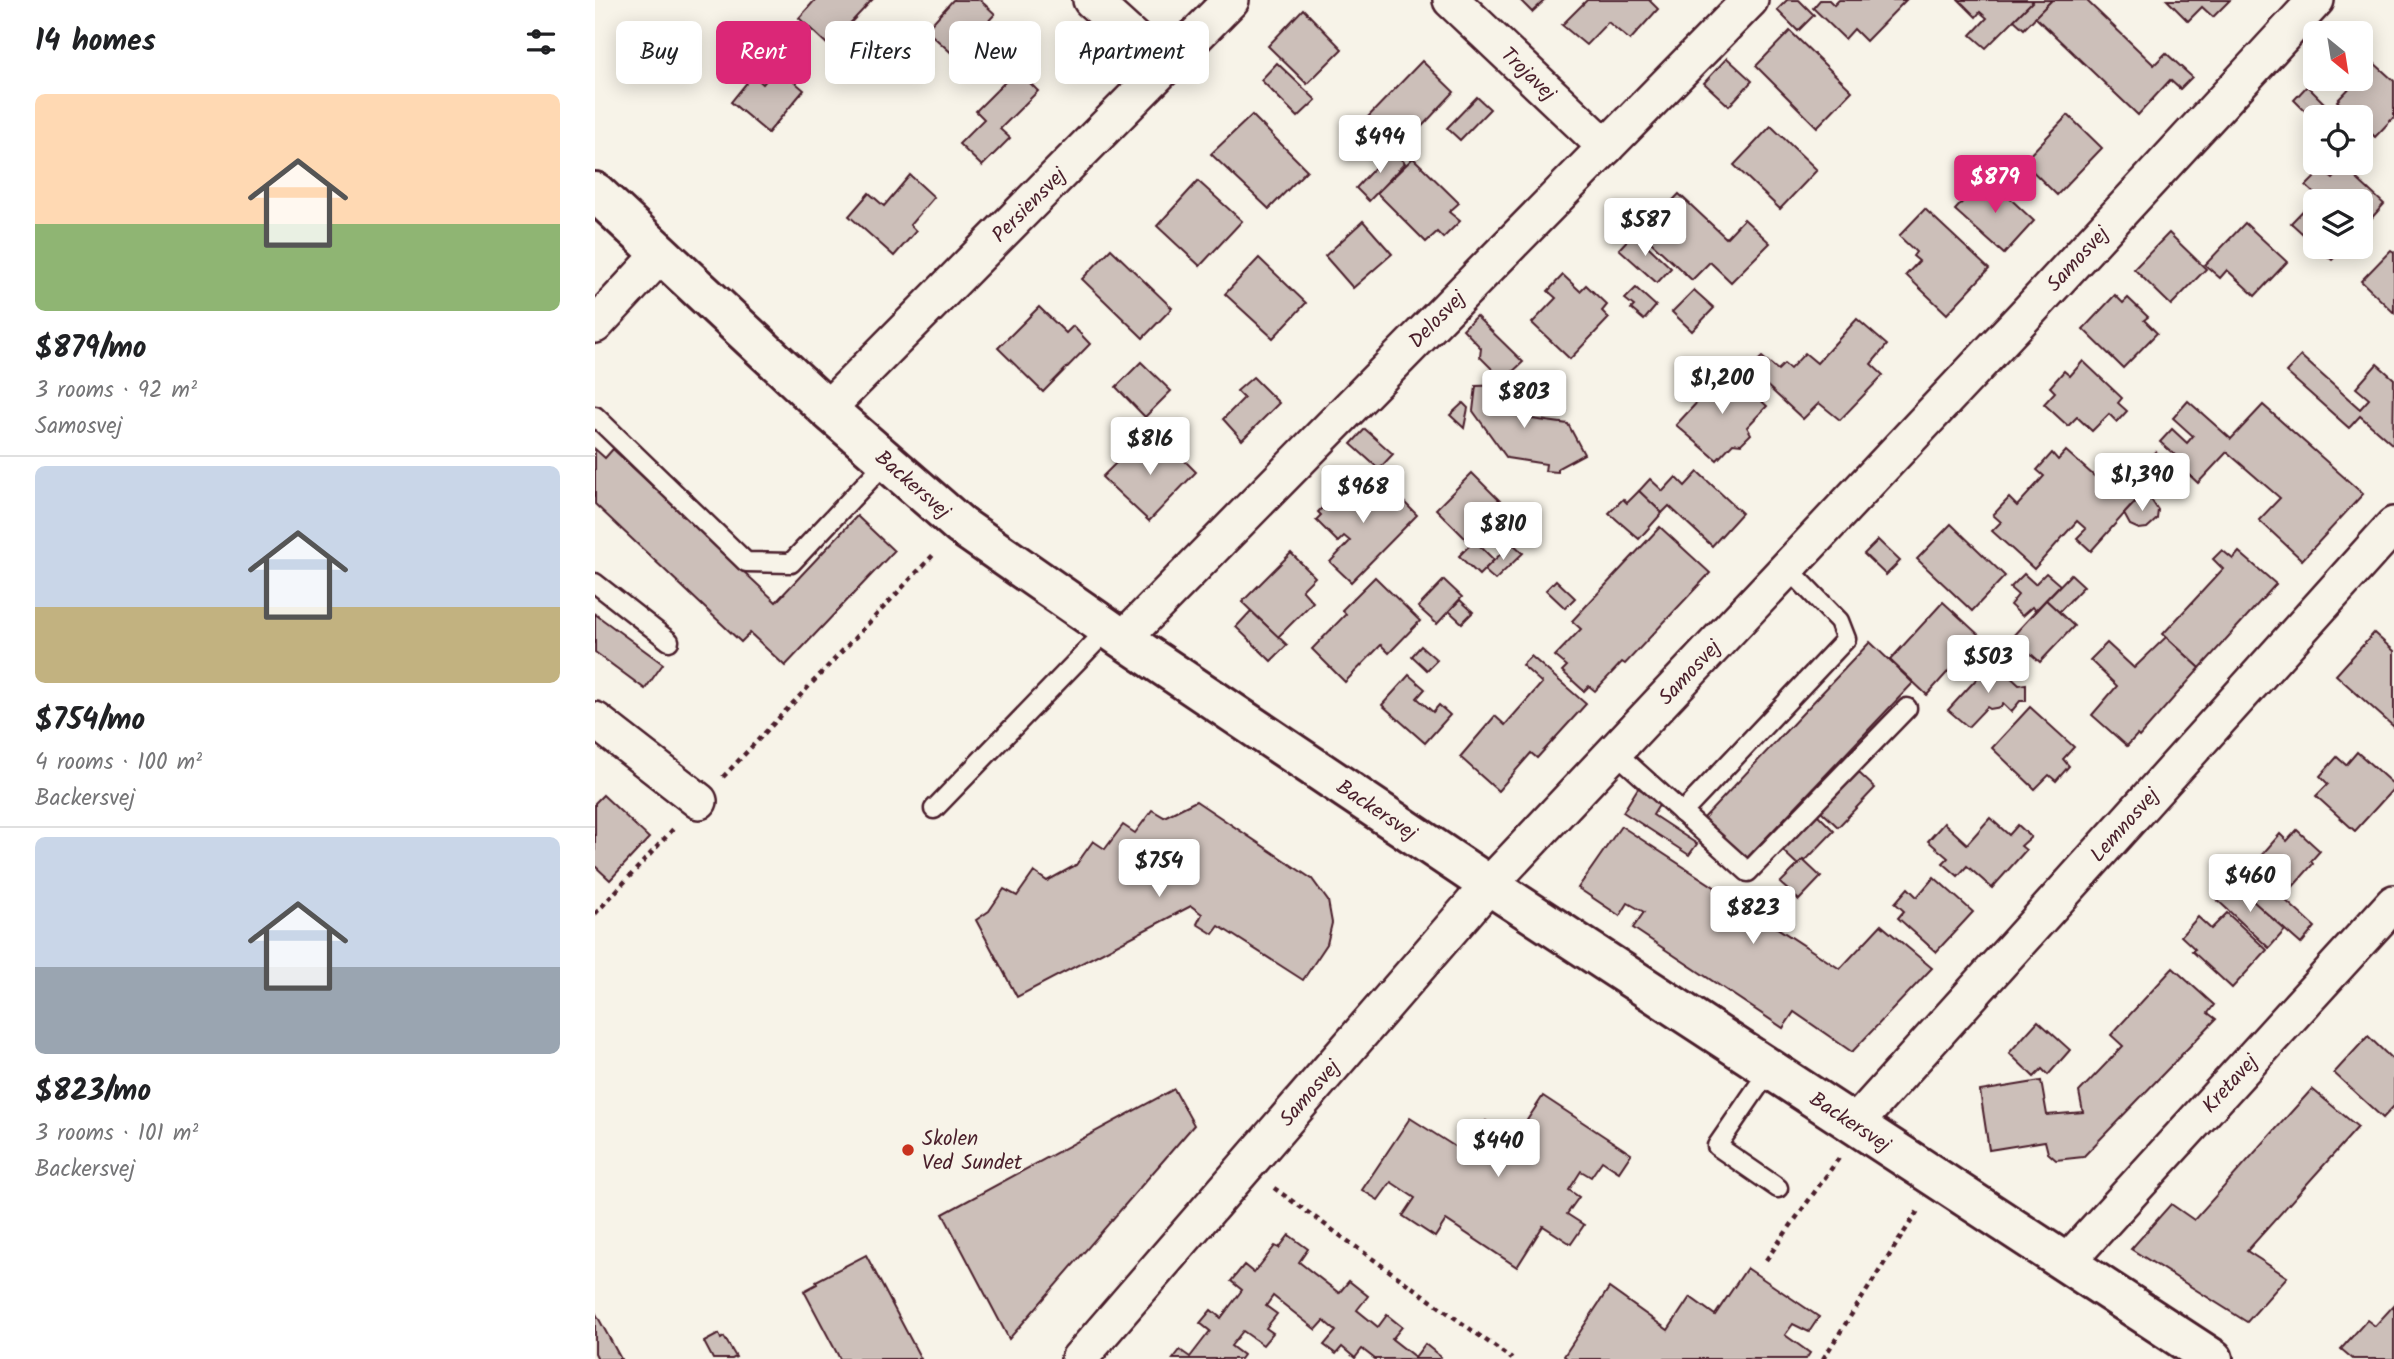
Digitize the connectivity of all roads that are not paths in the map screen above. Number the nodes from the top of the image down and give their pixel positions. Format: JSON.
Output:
{"nodes":[{"id":1,"x":1091,"y":0,"type":"edge"},
{"id":2,"x":1231,"y":0,"type":"edge"},
{"id":3,"x":1451,"y":0,"type":"edge"},
{"id":4,"x":1750,"y":0,"type":"edge"},
{"id":5,"x":2316,"y":0,"type":"edge"},
{"id":6,"x":1114,"y":21,"type":"edge"},
{"id":7,"x":1209,"y":22,"type":"edge"},
{"id":8,"x":1148,"y":84,"type":"edge"},
{"id":9,"x":1606,"y":147,"type":"junction"},
{"id":10,"x":595,"y":192,"type":"edge"},
{"id":11,"x":661,"y":254,"type":"junction"},
{"id":12,"x":595,"y":325,"type":"edge"},
{"id":13,"x":827,"y":409,"type":"junction"},
{"id":14,"x":595,"y":416,"type":"edge"},
{"id":15,"x":887,"y":461,"type":"junction"},
{"id":16,"x":2394,"y":525,"type":"edge"},
{"id":17,"x":1788,"y":568,"type":"junction"},
{"id":18,"x":595,"y":583,"type":"edge"},
{"id":19,"x":1115,"y":634,"type":"junction"},
{"id":20,"x":669,"y":641,"type":"dead end"},
{"id":21,"x":1907,"y":708,"type":"dead end"},
{"id":22,"x":595,"y":720,"type":"edge"},
{"id":23,"x":1615,"y":752,"type":"junction"},
{"id":24,"x":699,"y":801,"type":"road end"},
{"id":25,"x":934,"y":809,"type":"dead end"},
{"id":26,"x":1682,"y":813,"type":"junction"},
{"id":27,"x":1489,"y":885,"type":"junction"},
{"id":28,"x":2394,"y":903,"type":"edge"},
{"id":29,"x":1770,"y":1069,"type":"junction"},
{"id":30,"x":1857,"y":1126,"type":"junction"},
{"id":31,"x":1777,"y":1188,"type":"dead end"},
{"id":32,"x":2066,"y":1263,"type":"junction"},
{"id":33,"x":1079,"y":1359,"type":"edge"},
{"id":34,"x":2213,"y":1359,"type":"edge"}],
"edges":[{"from":1,"to":6,"type":"street"},
{"from":2,"to":7,"type":"street","name":"Persiensvej"},
{"from":3,"to":9,"type":"street","name":"Trojavej"},
{"from":4,"to":9,"type":"street","name":"Delosvej"},
{"from":5,"to":17,"type":"street","name":"Samosvej"},
{"from":8,"to":13,"type":"street","name":"Persiensvej"},
{"from":9,"to":19,"type":"street","name":"Delosvej"},
{"from":10,"to":11,"type":"street","name":"Backersvej"},
{"from":11,"to":12,"type":"street"},
{"from":11,"to":13,"type":"street","name":"Backersvej"},
{"from":13,"to":15,"type":"street","name":"Backersvej"},
{"from":14,"to":15,"type":"lane"},
{"from":15,"to":19,"type":"street","name":"Backersvej"},
{"from":16,"to":30,"type":"street","name":"Lemnosvej"},
{"from":17,"to":23,"type":"street","name":"Samosvej"},
{"from":17,"to":26,"type":"lane"},
{"from":18,"to":20,"type":"lane"},
{"from":19,"to":25,"type":"lane"},
{"from":19,"to":27,"type":"street","name":"Backersvej"},
{"from":21,"to":26,"type":"lane"},
{"from":22,"to":24,"type":"street"},
{"from":23,"to":26,"type":"lane"},
{"from":23,"to":27,"type":"street","name":"Samosvej"},
{"from":27,"to":29,"type":"street","name":"Backersvej"},
{"from":27,"to":33,"type":"street","name":"Samosvej"},
{"from":28,"to":32,"type":"street","name":"Kretavej"},
{"from":29,"to":30,"type":"street","name":"Backersvej"},
{"from":29,"to":31,"type":"lane"},
{"from":30,"to":32,"type":"street","name":"Backersvej"},
{"from":32,"to":34,"type":"street","name":"Backersvej"}]}
